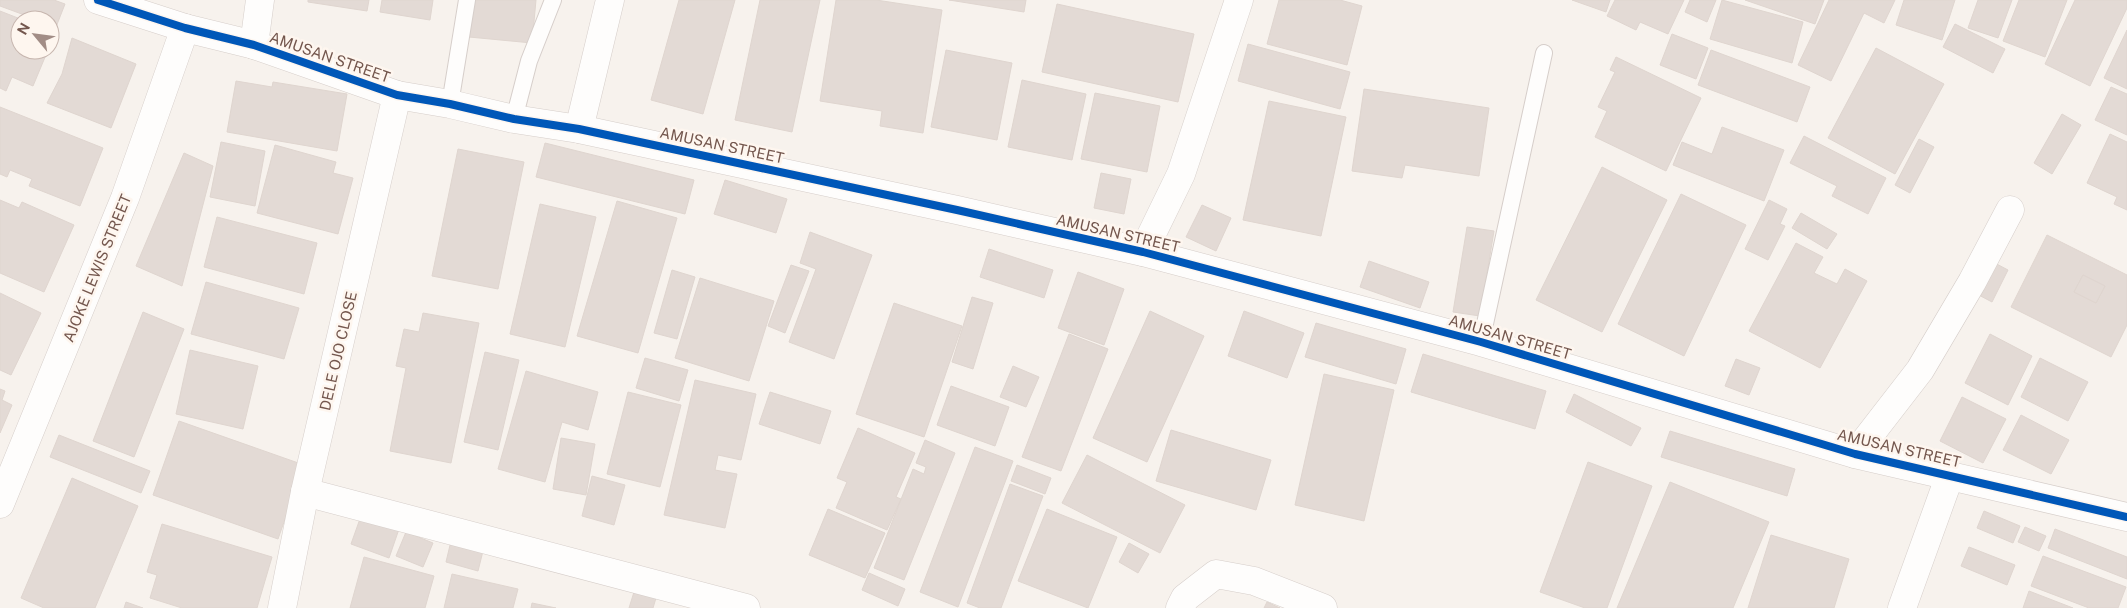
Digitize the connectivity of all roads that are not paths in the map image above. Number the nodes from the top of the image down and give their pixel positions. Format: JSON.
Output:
{"nodes":[{"id":1,"x":98,"y":0,"type":"edge"},
{"id":2,"x":260,"y":0,"type":"edge"},
{"id":3,"x":468,"y":0,"type":"edge"},
{"id":4,"x":554,"y":0,"type":"edge"},
{"id":5,"x":610,"y":0,"type":"edge"},
{"id":6,"x":1239,"y":0,"type":"edge"},
{"id":7,"x":185,"y":28,"type":"junction"},
{"id":8,"x":254,"y":46,"type":"junction"},
{"id":9,"x":1544,"y":53,"type":"dead end"},
{"id":10,"x":398,"y":95,"type":"junction"},
{"id":11,"x":450,"y":104,"type":"junction"},
{"id":12,"x":514,"y":119,"type":"junction"},
{"id":13,"x":579,"y":129,"type":"junction"},
{"id":14,"x":2010,"y":210,"type":"dead end"},
{"id":15,"x":1143,"y":252,"type":"junction"},
{"id":16,"x":1481,"y":342,"type":"junction"},
{"id":17,"x":1855,"y":454,"type":"junction"},
{"id":18,"x":1950,"y":475,"type":"junction"},
{"id":19,"x":305,"y":492,"type":"junction"},
{"id":20,"x":0,"y":504,"type":"edge"},
{"id":21,"x":2127,"y":517,"type":"edge"},
{"id":22,"x":282,"y":608,"type":"edge"},
{"id":23,"x":746,"y":608,"type":"edge"},
{"id":24,"x":1180,"y":608,"type":"edge"},
{"id":25,"x":1323,"y":608,"type":"edge"},
{"id":26,"x":1902,"y":608,"type":"edge"}],
"edges":[{"from":1,"to":7,"type":"street","name":"AMUSAN STREET"},
{"from":2,"to":8,"type":"street"},
{"from":3,"to":11,"type":"lane"},
{"from":4,"to":12,"type":"lane"},
{"from":5,"to":13,"type":"street"},
{"from":6,"to":15,"type":"street"},
{"from":7,"to":8,"type":"street","name":"AMUSAN STREET"},
{"from":7,"to":20,"type":"street","name":"AJOKE LEWIS STREET"},
{"from":8,"to":10,"type":"street","name":"AMUSAN STREET"},
{"from":9,"to":16,"type":"lane"},
{"from":10,"to":11,"type":"street","name":"AMUSAN STREET"},
{"from":10,"to":19,"type":"street","name":"DELE OJO CLOSE"},
{"from":11,"to":12,"type":"street","name":"AMUSAN STREET"},
{"from":12,"to":13,"type":"street","name":"AMUSAN STREET"},
{"from":13,"to":15,"type":"street","name":"AMUSAN STREET"},
{"from":14,"to":17,"type":"street"},
{"from":15,"to":16,"type":"street","name":"AMUSAN STREET"},
{"from":16,"to":17,"type":"street","name":"AMUSAN STREET"},
{"from":17,"to":18,"type":"street","name":"AMUSAN STREET"},
{"from":18,"to":21,"type":"street","name":"AMUSAN STREET"},
{"from":18,"to":26,"type":"street"},
{"from":19,"to":22,"type":"street","name":"DELE OJO CLOSE"},
{"from":19,"to":23,"type":"street"},
{"from":24,"to":25,"type":"street"}]}
